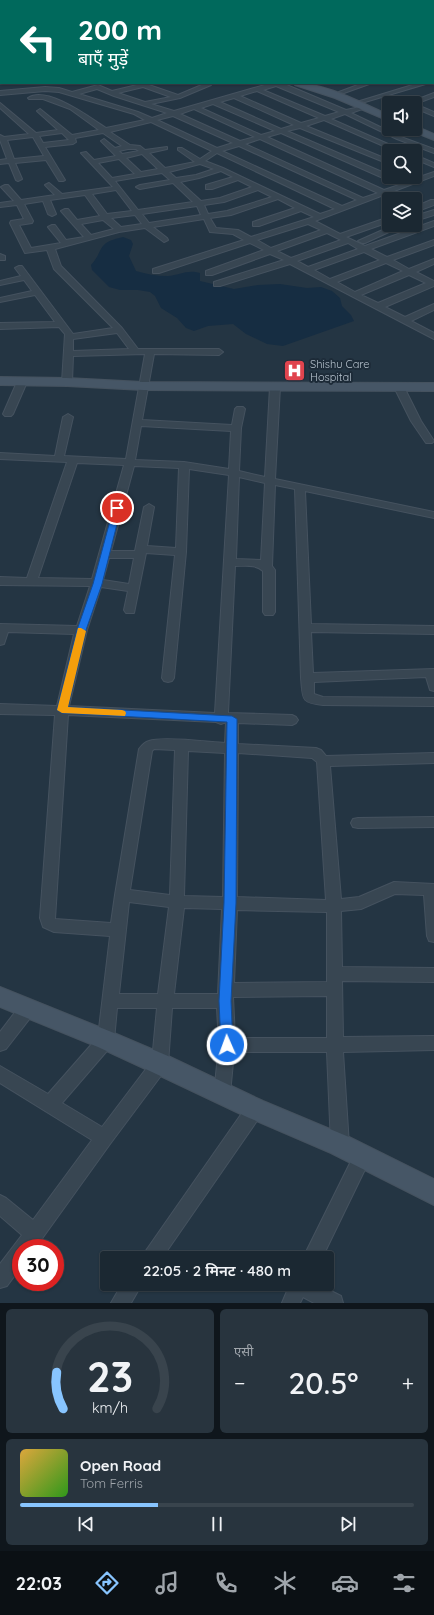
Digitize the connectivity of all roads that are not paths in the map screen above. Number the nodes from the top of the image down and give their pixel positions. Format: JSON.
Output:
{"nodes":[{"id":1,"x":141,"y":84,"type":"edge"},
{"id":2,"x":209,"y":84,"type":"edge"},
{"id":3,"x":274,"y":84,"type":"edge"},
{"id":4,"x":280,"y":84,"type":"edge"},
{"id":5,"x":302,"y":84,"type":"edge"},
{"id":6,"x":317,"y":84,"type":"edge"},
{"id":7,"x":366,"y":84,"type":"edge"},
{"id":8,"x":423,"y":84,"type":"edge"},
{"id":9,"x":11,"y":86,"type":"dead end"},
{"id":10,"x":41,"y":86,"type":"edge"},
{"id":11,"x":71,"y":87,"type":"dead end"},
{"id":12,"x":256,"y":89,"type":"junction"},
{"id":13,"x":59,"y":90,"type":"junction"},
{"id":14,"x":0,"y":92,"type":"edge"},
{"id":15,"x":72,"y":94,"type":"junction"},
{"id":16,"x":114,"y":94,"type":"junction"},
{"id":17,"x":340,"y":94,"type":"junction"},
{"id":18,"x":434,"y":95,"type":"edge"},
{"id":19,"x":235,"y":96,"type":"junction"},
{"id":20,"x":178,"y":97,"type":"junction"},
{"id":21,"x":425,"y":98,"type":"junction"},
{"id":22,"x":422,"y":99,"type":"edge"},
{"id":23,"x":0,"y":100,"type":"edge"},
{"id":24,"x":320,"y":101,"type":"junction"},
{"id":25,"x":96,"y":102,"type":"junction"},
{"id":26,"x":214,"y":102,"type":"junction"},
{"id":27,"x":434,"y":102,"type":"edge"},
{"id":28,"x":147,"y":104,"type":"junction"},
{"id":29,"x":363,"y":104,"type":"junction"},
{"id":30,"x":0,"y":105,"type":"edge"},
{"id":31,"x":78,"y":106,"type":"junction"},
{"id":32,"x":194,"y":107,"type":"junction"},
{"id":33,"x":299,"y":107,"type":"junction"},
{"id":34,"x":422,"y":109,"type":"edge"},
{"id":35,"x":40,"y":111,"type":"dead end"},
{"id":36,"x":382,"y":111,"type":"edge"},
{"id":37,"x":9,"y":112,"type":"junction"},
{"id":38,"x":345,"y":112,"type":"junction"},
{"id":39,"x":0,"y":113,"type":"edge"},
{"id":40,"x":173,"y":113,"type":"junction"},
{"id":41,"x":275,"y":114,"type":"junction"},
{"id":42,"x":434,"y":114,"type":"edge"},
{"id":43,"x":323,"y":118,"type":"junction"},
{"id":44,"x":150,"y":120,"type":"junction"},
{"id":45,"x":299,"y":125,"type":"junction"},
{"id":46,"x":422,"y":126,"type":"edge"},
{"id":47,"x":281,"y":130,"type":"junction"},
{"id":48,"x":103,"y":131,"type":"junction"},
{"id":49,"x":434,"y":131,"type":"edge"},
{"id":50,"x":63,"y":132,"type":"junction"},
{"id":51,"x":422,"y":132,"type":"edge"},
{"id":52,"x":36,"y":136,"type":"junction"},
{"id":53,"x":71,"y":137,"type":"junction"},
{"id":54,"x":261,"y":137,"type":"junction"},
{"id":55,"x":434,"y":137,"type":"edge"},
{"id":56,"x":1,"y":138,"type":"edge"},
{"id":57,"x":104,"y":142,"type":"dead end"},
{"id":58,"x":239,"y":144,"type":"junction"},
{"id":59,"x":384,"y":144,"type":"edge"},
{"id":60,"x":42,"y":145,"type":"junction"},
{"id":61,"x":128,"y":147,"type":"junction"},
{"id":62,"x":165,"y":148,"type":"dead end"},
{"id":63,"x":180,"y":149,"type":"dead end"},
{"id":64,"x":114,"y":150,"type":"junction"},
{"id":65,"x":217,"y":150,"type":"junction"},
{"id":66,"x":434,"y":151,"type":"edge"},
{"id":67,"x":144,"y":152,"type":"junction"},
{"id":68,"x":84,"y":153,"type":"dead end"},
{"id":69,"x":121,"y":157,"type":"junction"},
{"id":70,"x":49,"y":158,"type":"junction"},
{"id":71,"x":382,"y":159,"type":"edge"},
{"id":72,"x":422,"y":160,"type":"edge"},
{"id":73,"x":0,"y":162,"type":"edge"},
{"id":74,"x":11,"y":162,"type":"junction"},
{"id":75,"x":92,"y":162,"type":"junction"},
{"id":76,"x":200,"y":162,"type":"junction"},
{"id":77,"x":434,"y":165,"type":"edge"},
{"id":78,"x":221,"y":169,"type":"junction"},
{"id":79,"x":164,"y":171,"type":"junction"},
{"id":80,"x":434,"y":174,"type":"edge"},
{"id":81,"x":422,"y":176,"type":"edge"},
{"id":82,"x":238,"y":178,"type":"junction"},
{"id":83,"x":426,"y":178,"type":"junction"},
{"id":84,"x":18,"y":179,"type":"dead end"},
{"id":85,"x":61,"y":180,"type":"dead end"},
{"id":86,"x":111,"y":180,"type":"junction"},
{"id":87,"x":139,"y":181,"type":"junction"},
{"id":88,"x":175,"y":181,"type":"junction"},
{"id":89,"x":434,"y":181,"type":"edge"},
{"id":90,"x":49,"y":185,"type":"dead end"},
{"id":91,"x":405,"y":185,"type":"junction"},
{"id":92,"x":5,"y":187,"type":"dead end"},
{"id":93,"x":209,"y":187,"type":"dead end"},
{"id":94,"x":258,"y":187,"type":"junction"},
{"id":95,"x":118,"y":188,"type":"junction"},
{"id":96,"x":86,"y":192,"type":"junction"},
{"id":97,"x":382,"y":192,"type":"edge"},
{"id":98,"x":387,"y":192,"type":"edge"},
{"id":99,"x":145,"y":194,"type":"dead end"},
{"id":100,"x":382,"y":194,"type":"edge"},
{"id":101,"x":60,"y":196,"type":"junction"},
{"id":102,"x":278,"y":197,"type":"junction"},
{"id":103,"x":45,"y":198,"type":"junction"},
{"id":104,"x":221,"y":200,"type":"junction"},
{"id":105,"x":364,"y":201,"type":"junction"},
{"id":106,"x":19,"y":202,"type":"junction"},
{"id":107,"x":434,"y":202,"type":"edge"},
{"id":108,"x":199,"y":204,"type":"junction"},
{"id":109,"x":0,"y":205,"type":"edge"},
{"id":110,"x":422,"y":207,"type":"edge"},
{"id":111,"x":301,"y":208,"type":"junction"},
{"id":112,"x":342,"y":209,"type":"junction"},
{"id":113,"x":65,"y":211,"type":"dead end"},
{"id":114,"x":434,"y":212,"type":"edge"},
{"id":115,"x":136,"y":213,"type":"junction"},
{"id":116,"x":228,"y":213,"type":"junction"},
{"id":117,"x":52,"y":214,"type":"dead end"},
{"id":118,"x":422,"y":216,"type":"edge"},
{"id":119,"x":105,"y":217,"type":"junction"},
{"id":120,"x":207,"y":217,"type":"junction"},
{"id":121,"x":320,"y":217,"type":"junction"},
{"id":122,"x":310,"y":221,"type":"junction"},
{"id":123,"x":382,"y":223,"type":"edge"},
{"id":124,"x":434,"y":223,"type":"edge"},
{"id":125,"x":76,"y":224,"type":"junction"},
{"id":126,"x":256,"y":224,"type":"dead end"},
{"id":127,"x":147,"y":226,"type":"junction"},
{"id":128,"x":52,"y":227,"type":"dead end"},
{"id":129,"x":119,"y":230,"type":"junction"},
{"id":130,"x":329,"y":230,"type":"junction"},
{"id":131,"x":382,"y":230,"type":"edge"},
{"id":132,"x":89,"y":238,"type":"junction"},
{"id":133,"x":164,"y":240,"type":"dead end"},
{"id":134,"x":348,"y":240,"type":"junction"},
{"id":135,"x":251,"y":241,"type":"junction"},
{"id":136,"x":434,"y":242,"type":"edge"},
{"id":137,"x":65,"y":243,"type":"junction"},
{"id":138,"x":50,"y":247,"type":"junction"},
{"id":139,"x":364,"y":248,"type":"junction"},
{"id":140,"x":270,"y":252,"type":"junction"},
{"id":141,"x":387,"y":260,"type":"junction"},
{"id":142,"x":290,"y":261,"type":"junction"},
{"id":143,"x":434,"y":261,"type":"edge"},
{"id":144,"x":19,"y":268,"type":"dead end"},
{"id":145,"x":306,"y":270,"type":"junction"},
{"id":146,"x":156,"y":271,"type":"dead end"},
{"id":147,"x":410,"y":272,"type":"junction"},
{"id":148,"x":209,"y":273,"type":"dead end"},
{"id":149,"x":26,"y":277,"type":"junction"},
{"id":150,"x":330,"y":282,"type":"junction"},
{"id":151,"x":0,"y":283,"type":"edge"},
{"id":152,"x":434,"y":283,"type":"edge"},
{"id":153,"x":218,"y":284,"type":"dead end"},
{"id":154,"x":38,"y":292,"type":"junction"},
{"id":155,"x":354,"y":295,"type":"junction"},
{"id":156,"x":0,"y":300,"type":"edge"},
{"id":157,"x":378,"y":307,"type":"junction"},
{"id":158,"x":434,"y":307,"type":"edge"},
{"id":159,"x":404,"y":321,"type":"junction"},
{"id":160,"x":62,"y":324,"type":"junction"},
{"id":161,"x":0,"y":326,"type":"edge"},
{"id":162,"x":119,"y":330,"type":"junction"},
{"id":163,"x":431,"y":333,"type":"edge"},
{"id":164,"x":69,"y":337,"type":"junction"},
{"id":165,"x":134,"y":350,"type":"junction"},
{"id":166,"x":150,"y":350,"type":"junction"},
{"id":167,"x":219,"y":352,"type":"dead end"},
{"id":168,"x":68,"y":354,"type":"junction"},
{"id":169,"x":0,"y":382,"type":"edge"},
{"id":170,"x":22,"y":382,"type":"junction"},
{"id":171,"x":67,"y":382,"type":"junction"},
{"id":172,"x":143,"y":386,"type":"junction"},
{"id":173,"x":275,"y":387,"type":"junction"},
{"id":174,"x":399,"y":387,"type":"junction"},
{"id":175,"x":434,"y":387,"type":"edge"},
{"id":176,"x":240,"y":409,"type":"dead end"},
{"id":177,"x":8,"y":414,"type":"dead end"},
{"id":178,"x":68,"y":417,"type":"dead end"},
{"id":179,"x":137,"y":423,"type":"junction"},
{"id":180,"x":236,"y":428,"type":"junction"},
{"id":181,"x":429,"y":441,"type":"dead end"},
{"id":182,"x":0,"y":456,"type":"edge"},
{"id":183,"x":59,"y":458,"type":"junction"},
{"id":184,"x":73,"y":459,"type":"junction"},
{"id":185,"x":130,"y":462,"type":"junction"},
{"id":186,"x":184,"y":465,"type":"junction"},
{"id":187,"x":234,"y":473,"type":"junction"},
{"id":188,"x":269,"y":481,"type":"junction"},
{"id":189,"x":300,"y":488,"type":"junction"},
{"id":190,"x":149,"y":507,"type":"dead end"},
{"id":191,"x":434,"y":516,"type":"edge"},
{"id":192,"x":140,"y":552,"type":"junction"},
{"id":193,"x":181,"y":552,"type":"junction"},
{"id":194,"x":104,"y":554,"type":"junction"},
{"id":195,"x":230,"y":563,"type":"junction"},
{"id":196,"x":266,"y":566,"type":"junction"},
{"id":197,"x":0,"y":581,"type":"edge"},
{"id":198,"x":30,"y":582,"type":"junction"},
{"id":199,"x":97,"y":584,"type":"junction"},
{"id":200,"x":134,"y":588,"type":"junction"},
{"id":201,"x":130,"y":610,"type":"dead end"},
{"id":202,"x":269,"y":612,"type":"dead end"},
{"id":203,"x":1,"y":628,"type":"edge"},
{"id":204,"x":305,"y":628,"type":"junction"},
{"id":205,"x":81,"y":630,"type":"junction"},
{"id":206,"x":434,"y":630,"type":"edge"},
{"id":207,"x":0,"y":642,"type":"edge"},
{"id":208,"x":433,"y":673,"type":"edge"},
{"id":209,"x":168,"y":678,"type":"dead end"},
{"id":210,"x":307,"y":678,"type":"junction"},
{"id":211,"x":434,"y":687,"type":"edge"},
{"id":212,"x":434,"y":702,"type":"edge"},
{"id":213,"x":0,"y":709,"type":"edge"},
{"id":214,"x":62,"y":710,"type":"junction"},
{"id":215,"x":226,"y":719,"type":"junction"},
{"id":216,"x":292,"y":720,"type":"dead end"},
{"id":217,"x":182,"y":746,"type":"junction"},
{"id":218,"x":232,"y":748,"type":"junction"},
{"id":219,"x":434,"y":758,"type":"edge"},
{"id":220,"x":323,"y":761,"type":"junction"},
{"id":221,"x":434,"y":822,"type":"edge"},
{"id":222,"x":358,"y":823,"type":"dead end"},
{"id":223,"x":432,"y":890,"type":"edge"},
{"id":224,"x":122,"y":895,"type":"junction"},
{"id":225,"x":176,"y":902,"type":"junction"},
{"id":226,"x":230,"y":903,"type":"junction"},
{"id":227,"x":334,"y":906,"type":"junction"},
{"id":228,"x":117,"y":930,"type":"junction"},
{"id":229,"x":434,"y":936,"type":"edge"},
{"id":230,"x":434,"y":975,"type":"edge"},
{"id":231,"x":334,"y":981,"type":"junction"},
{"id":232,"x":226,"y":995,"type":"junction"},
{"id":233,"x":0,"y":997,"type":"edge"},
{"id":234,"x":111,"y":1001,"type":"junction"},
{"id":235,"x":165,"y":1002,"type":"junction"},
{"id":236,"x":28,"y":1008,"type":"junction"},
{"id":237,"x":106,"y":1040,"type":"junction"},
{"id":238,"x":434,"y":1042,"type":"edge"},
{"id":239,"x":0,"y":1044,"type":"edge"},
{"id":240,"x":227,"y":1045,"type":"junction"},
{"id":241,"x":335,"y":1045,"type":"junction"},
{"id":242,"x":160,"y":1064,"type":"junction"},
{"id":243,"x":0,"y":1074,"type":"edge"},
{"id":244,"x":222,"y":1094,"type":"junction"},
{"id":245,"x":50,"y":1104,"type":"junction"},
{"id":246,"x":255,"y":1109,"type":"junction"},
{"id":247,"x":104,"y":1138,"type":"junction"},
{"id":248,"x":340,"y":1145,"type":"junction"},
{"id":249,"x":362,"y":1157,"type":"junction"},
{"id":250,"x":434,"y":1192,"type":"edge"},
{"id":251,"x":0,"y":1204,"type":"edge"},
{"id":252,"x":35,"y":1234,"type":"junction"},
{"id":253,"x":31,"y":1239,"type":"edge"},
{"id":254,"x":156,"y":1251,"type":"edge"},
{"id":255,"x":315,"y":1251,"type":"edge"},
{"id":256,"x":12,"y":1264,"type":"edge"},
{"id":257,"x":0,"y":1279,"type":"edge"},
{"id":258,"x":128,"y":1291,"type":"edge"},
{"id":259,"x":296,"y":1291,"type":"edge"},
{"id":260,"x":312,"y":1291,"type":"edge"},
{"id":261,"x":120,"y":1303,"type":"edge"},
{"id":262,"x":291,"y":1303,"type":"edge"},
{"id":263,"x":334,"y":1303,"type":"edge"}],
"edges":[{"from":1,"to":16,"type":"street"},
{"from":1,"to":20,"type":"street"},
{"from":2,"to":20,"type":"street"},
{"from":3,"to":12,"type":"street"},
{"from":4,"to":24,"type":"street"},
{"from":5,"to":17,"type":"street"},
{"from":6,"to":17,"type":"street"},
{"from":7,"to":17,"type":"street"},
{"from":8,"to":29,"type":"street"},
{"from":9,"to":14,"type":"street"},
{"from":10,"to":13,"type":"street"},
{"from":10,"to":14,"type":"street"},
{"from":11,"to":13,"type":"street"},
{"from":12,"to":19,"type":"street"},
{"from":12,"to":33,"type":"street"},
{"from":13,"to":15,"type":"street"},
{"from":15,"to":16,"type":"street"},
{"from":15,"to":25,"type":"street"},
{"from":16,"to":25,"type":"street"},
{"from":16,"to":28,"type":"street"},
{"from":17,"to":24,"type":"street"},
{"from":17,"to":29,"type":"street"},
{"from":18,"to":21,"type":"street"},
{"from":19,"to":26,"type":"street"},
{"from":19,"to":41,"type":"street"},
{"from":20,"to":28,"type":"street"},
{"from":21,"to":22,"type":"street"},
{"from":21,"to":27,"type":"street"},
{"from":23,"to":31,"type":"street"},
{"from":24,"to":33,"type":"street"},
{"from":24,"to":38,"type":"street"},
{"from":25,"to":31,"type":"street"},
{"from":25,"to":44,"type":"street"},
{"from":26,"to":32,"type":"street"},
{"from":26,"to":47,"type":"street"},
{"from":28,"to":40,"type":"street"},
{"from":29,"to":36,"type":"street"},
{"from":29,"to":38,"type":"street"},
{"from":30,"to":37,"type":"street"},
{"from":31,"to":48,"type":"street"},
{"from":32,"to":40,"type":"street"},
{"from":32,"to":54,"type":"street"},
{"from":33,"to":41,"type":"street"},
{"from":33,"to":43,"type":"street"},
{"from":34,"to":42,"type":"street"},
{"from":35,"to":50,"type":"street"},
{"from":37,"to":39,"type":"street"},
{"from":37,"to":52,"type":"street"},
{"from":38,"to":43,"type":"street"},
{"from":38,"to":66,"type":"street"},
{"from":40,"to":44,"type":"street"},
{"from":40,"to":58,"type":"street"},
{"from":41,"to":45,"type":"street"},
{"from":43,"to":45,"type":"street"},
{"from":43,"to":59,"type":"street"},
{"from":44,"to":48,"type":"street"},
{"from":44,"to":65,"type":"street"},
{"from":45,"to":47,"type":"street"},
{"from":45,"to":71,"type":"street"},
{"from":46,"to":49,"type":"street"},
{"from":47,"to":54,"type":"street"},
{"from":47,"to":91,"type":"street"},
{"from":48,"to":53,"type":"street"},
{"from":48,"to":61,"type":"street"},
{"from":50,"to":52,"type":"street"},
{"from":50,"to":53,"type":"street"},
{"from":51,"to":55,"type":"street"},
{"from":52,"to":56,"type":"street"},
{"from":52,"to":60,"type":"street"},
{"from":53,"to":60,"type":"street"},
{"from":54,"to":58,"type":"street"},
{"from":54,"to":97,"type":"street"},
{"from":56,"to":74,"type":"street"},
{"from":57,"to":64,"type":"street"},
{"from":58,"to":65,"type":"street"},
{"from":58,"to":105,"type":"street"},
{"from":60,"to":70,"type":"street"},
{"from":61,"to":64,"type":"street"},
{"from":61,"to":67,"type":"street"},
{"from":62,"to":67,"type":"street"},
{"from":63,"to":76,"type":"street"},
{"from":64,"to":69,"type":"street"},
{"from":65,"to":76,"type":"street"},
{"from":65,"to":112,"type":"street"},
{"from":67,"to":69,"type":"street"},
{"from":67,"to":79,"type":"street"},
{"from":68,"to":75,"type":"street"},
{"from":69,"to":75,"type":"street"},
{"from":69,"to":87,"type":"street"},
{"from":70,"to":74,"type":"street"},
{"from":70,"to":85,"type":"street"},
{"from":72,"to":77,"type":"street"},
{"from":73,"to":74,"type":"street"},
{"from":74,"to":84,"type":"street"},
{"from":75,"to":86,"type":"street"},
{"from":76,"to":78,"type":"street"},
{"from":76,"to":79,"type":"street"},
{"from":78,"to":82,"type":"street"},
{"from":78,"to":88,"type":"street"},
{"from":79,"to":87,"type":"street"},
{"from":79,"to":88,"type":"street"},
{"from":80,"to":83,"type":"street"},
{"from":81,"to":83,"type":"street"},
{"from":82,"to":93,"type":"street"},
{"from":82,"to":94,"type":"street"},
{"from":83,"to":89,"type":"street"},
{"from":83,"to":91,"type":"street"},
{"from":86,"to":87,"type":"street"},
{"from":86,"to":95,"type":"street"},
{"from":87,"to":88,"type":"street"},
{"from":87,"to":99,"type":"street"},
{"from":88,"to":108,"type":"street"},
{"from":90,"to":101,"type":"street"},
{"from":91,"to":98,"type":"street"},
{"from":92,"to":106,"type":"street"},
{"from":94,"to":102,"type":"street"},
{"from":94,"to":104,"type":"street"},
{"from":95,"to":96,"type":"street"},
{"from":95,"to":115,"type":"street"},
{"from":96,"to":101,"type":"street"},
{"from":96,"to":119,"type":"street"},
{"from":100,"to":105,"type":"street"},
{"from":101,"to":103,"type":"street"},
{"from":102,"to":111,"type":"street"},
{"from":102,"to":116,"type":"street"},
{"from":103,"to":106,"type":"street"},
{"from":103,"to":117,"type":"street"},
{"from":104,"to":108,"type":"street"},
{"from":104,"to":116,"type":"street"},
{"from":105,"to":112,"type":"street"},
{"from":106,"to":109,"type":"street"},
{"from":106,"to":138,"type":"street"},
{"from":107,"to":110,"type":"street"},
{"from":108,"to":115,"type":"street"},
{"from":108,"to":120,"type":"street"},
{"from":111,"to":121,"type":"street"},
{"from":111,"to":126,"type":"street"},
{"from":112,"to":121,"type":"street"},
{"from":113,"to":125,"type":"street"},
{"from":114,"to":118,"type":"street"},
{"from":115,"to":119,"type":"street"},
{"from":115,"to":127,"type":"street"},
{"from":116,"to":120,"type":"street"},
{"from":119,"to":125,"type":"street"},
{"from":119,"to":129,"type":"street"},
{"from":120,"to":127,"type":"street"},
{"from":120,"to":135,"type":"street"},
{"from":121,"to":122,"type":"street"},
{"from":122,"to":130,"type":"street"},
{"from":122,"to":135,"type":"street"},
{"from":123,"to":134,"type":"street"},
{"from":124,"to":139,"type":"street"},
{"from":125,"to":132,"type":"street"},
{"from":127,"to":129,"type":"street"},
{"from":127,"to":133,"type":"street"},
{"from":128,"to":137,"type":"street"},
{"from":129,"to":132,"type":"street"},
{"from":130,"to":134,"type":"street"},
{"from":130,"to":140,"type":"street"},
{"from":131,"to":134,"type":"street"},
{"from":132,"to":137,"type":"street"},
{"from":134,"to":139,"type":"street"},
{"from":134,"to":142,"type":"street"},
{"from":135,"to":140,"type":"street"},
{"from":135,"to":146,"type":"street"},
{"from":136,"to":141,"type":"street"},
{"from":137,"to":138,"type":"street"},
{"from":138,"to":162,"type":"street"},
{"from":139,"to":141,"type":"street"},
{"from":139,"to":145,"type":"street"},
{"from":140,"to":142,"type":"street"},
{"from":140,"to":148,"type":"street"},
{"from":141,"to":147,"type":"street"},
{"from":141,"to":150,"type":"street"},
{"from":142,"to":145,"type":"street"},
{"from":142,"to":153,"type":"street"},
{"from":143,"to":147,"type":"street"},
{"from":144,"to":149,"type":"street"},
{"from":145,"to":150,"type":"street"},
{"from":147,"to":152,"type":"street"},
{"from":147,"to":155,"type":"street"},
{"from":149,"to":151,"type":"street"},
{"from":149,"to":154,"type":"street"},
{"from":150,"to":155,"type":"street"},
{"from":152,"to":157,"type":"street"},
{"from":154,"to":156,"type":"street"},
{"from":154,"to":160,"type":"street"},
{"from":155,"to":157,"type":"street"},
{"from":157,"to":159,"type":"street"},
{"from":158,"to":159,"type":"street"},
{"from":159,"to":163,"type":"street"},
{"from":160,"to":161,"type":"street"},
{"from":160,"to":164,"type":"street"},
{"from":162,"to":164,"type":"street"},
{"from":162,"to":165,"type":"street"},
{"from":164,"to":168,"type":"street"},
{"from":165,"to":166,"type":"street"},
{"from":165,"to":168,"type":"street"},
{"from":166,"to":167,"type":"street"},
{"from":166,"to":172,"type":"street"},
{"from":168,"to":171,"type":"street"},
{"from":169,"to":170,"type":"street"},
{"from":170,"to":171,"type":"street"},
{"from":170,"to":177,"type":"street"},
{"from":171,"to":172,"type":"street"},
{"from":172,"to":173,"type":"street"},
{"from":172,"to":179,"type":"street"},
{"from":173,"to":174,"type":"street"},
{"from":173,"to":188,"type":"street"},
{"from":174,"to":175,"type":"street"},
{"from":174,"to":181,"type":"street"},
{"from":176,"to":180,"type":"street"},
{"from":178,"to":183,"type":"street"},
{"from":179,"to":180,"type":"street"},
{"from":179,"to":185,"type":"street"},
{"from":180,"to":187,"type":"street"},
{"from":182,"to":183,"type":"street"},
{"from":183,"to":184,"type":"street"},
{"from":184,"to":185,"type":"street"},
{"from":184,"to":198,"type":"street"},
{"from":185,"to":186,"type":"street"},
{"from":185,"to":194,"type":"street"},
{"from":186,"to":187,"type":"street"},
{"from":186,"to":193,"type":"street"},
{"from":187,"to":188,"type":"street"},
{"from":187,"to":195,"type":"street"},
{"from":188,"to":189,"type":"street"},
{"from":188,"to":196,"type":"street"},
{"from":189,"to":191,"type":"street"},
{"from":189,"to":204,"type":"street"},
{"from":190,"to":192,"type":"street"},
{"from":192,"to":193,"type":"street"},
{"from":192,"to":194,"type":"street"},
{"from":192,"to":200,"type":"street"},
{"from":193,"to":209,"type":"street"},
{"from":194,"to":199,"type":"street"},
{"from":195,"to":196,"type":"street"},
{"from":195,"to":215,"type":"street"},
{"from":196,"to":202,"type":"street"},
{"from":197,"to":198,"type":"street"},
{"from":198,"to":199,"type":"street"},
{"from":199,"to":200,"type":"street"},
{"from":199,"to":205,"type":"street"},
{"from":200,"to":201,"type":"street"},
{"from":203,"to":205,"type":"street"},
{"from":203,"to":207,"type":"street"},
{"from":204,"to":206,"type":"street"},
{"from":204,"to":210,"type":"street"},
{"from":205,"to":214,"type":"street"},
{"from":208,"to":210,"type":"street"},
{"from":208,"to":211,"type":"street"},
{"from":210,"to":212,"type":"street"},
{"from":213,"to":214,"type":"street"},
{"from":214,"to":215,"type":"street"},
{"from":214,"to":228,"type":"street"},
{"from":215,"to":216,"type":"street"},
{"from":215,"to":218,"type":"street"},
{"from":217,"to":218,"type":"street"},
{"from":217,"to":224,"type":"street"},
{"from":217,"to":225,"type":"street"},
{"from":218,"to":220,"type":"street"},
{"from":218,"to":226,"type":"street"},
{"from":219,"to":220,"type":"street"},
{"from":220,"to":227,"type":"street"},
{"from":221,"to":222,"type":"street"},
{"from":223,"to":227,"type":"street"},
{"from":223,"to":229,"type":"street"},
{"from":224,"to":225,"type":"street"},
{"from":224,"to":228,"type":"street"},
{"from":225,"to":226,"type":"street"},
{"from":225,"to":235,"type":"street"},
{"from":226,"to":227,"type":"street"},
{"from":226,"to":232,"type":"street"},
{"from":227,"to":231,"type":"street"},
{"from":228,"to":234,"type":"street"},
{"from":230,"to":231,"type":"street"},
{"from":231,"to":232,"type":"street"},
{"from":231,"to":241,"type":"street"},
{"from":232,"to":235,"type":"street"},
{"from":232,"to":240,"type":"street"},
{"from":233,"to":236,"type":"street"},
{"from":234,"to":235,"type":"street"},
{"from":234,"to":237,"type":"street"},
{"from":235,"to":242,"type":"street"},
{"from":236,"to":237,"type":"street"},
{"from":236,"to":239,"type":"street"},
{"from":237,"to":242,"type":"street"},
{"from":237,"to":245,"type":"street"},
{"from":238,"to":241,"type":"street"},
{"from":240,"to":241,"type":"street"},
{"from":240,"to":244,"type":"street"},
{"from":241,"to":248,"type":"street"},
{"from":242,"to":244,"type":"street"},
{"from":242,"to":247,"type":"street"},
{"from":243,"to":245,"type":"street"},
{"from":244,"to":246,"type":"street"},
{"from":245,"to":247,"type":"street"},
{"from":246,"to":248,"type":"street"},
{"from":246,"to":254,"type":"street"},
{"from":247,"to":252,"type":"street"},
{"from":248,"to":249,"type":"street"},
{"from":249,"to":250,"type":"street"},
{"from":249,"to":255,"type":"street"},
{"from":251,"to":252,"type":"street"},
{"from":252,"to":253,"type":"street"},
{"from":256,"to":257,"type":"street"},
{"from":258,"to":261,"type":"street"},
{"from":259,"to":262,"type":"street"},
{"from":260,"to":263,"type":"street"}]}
